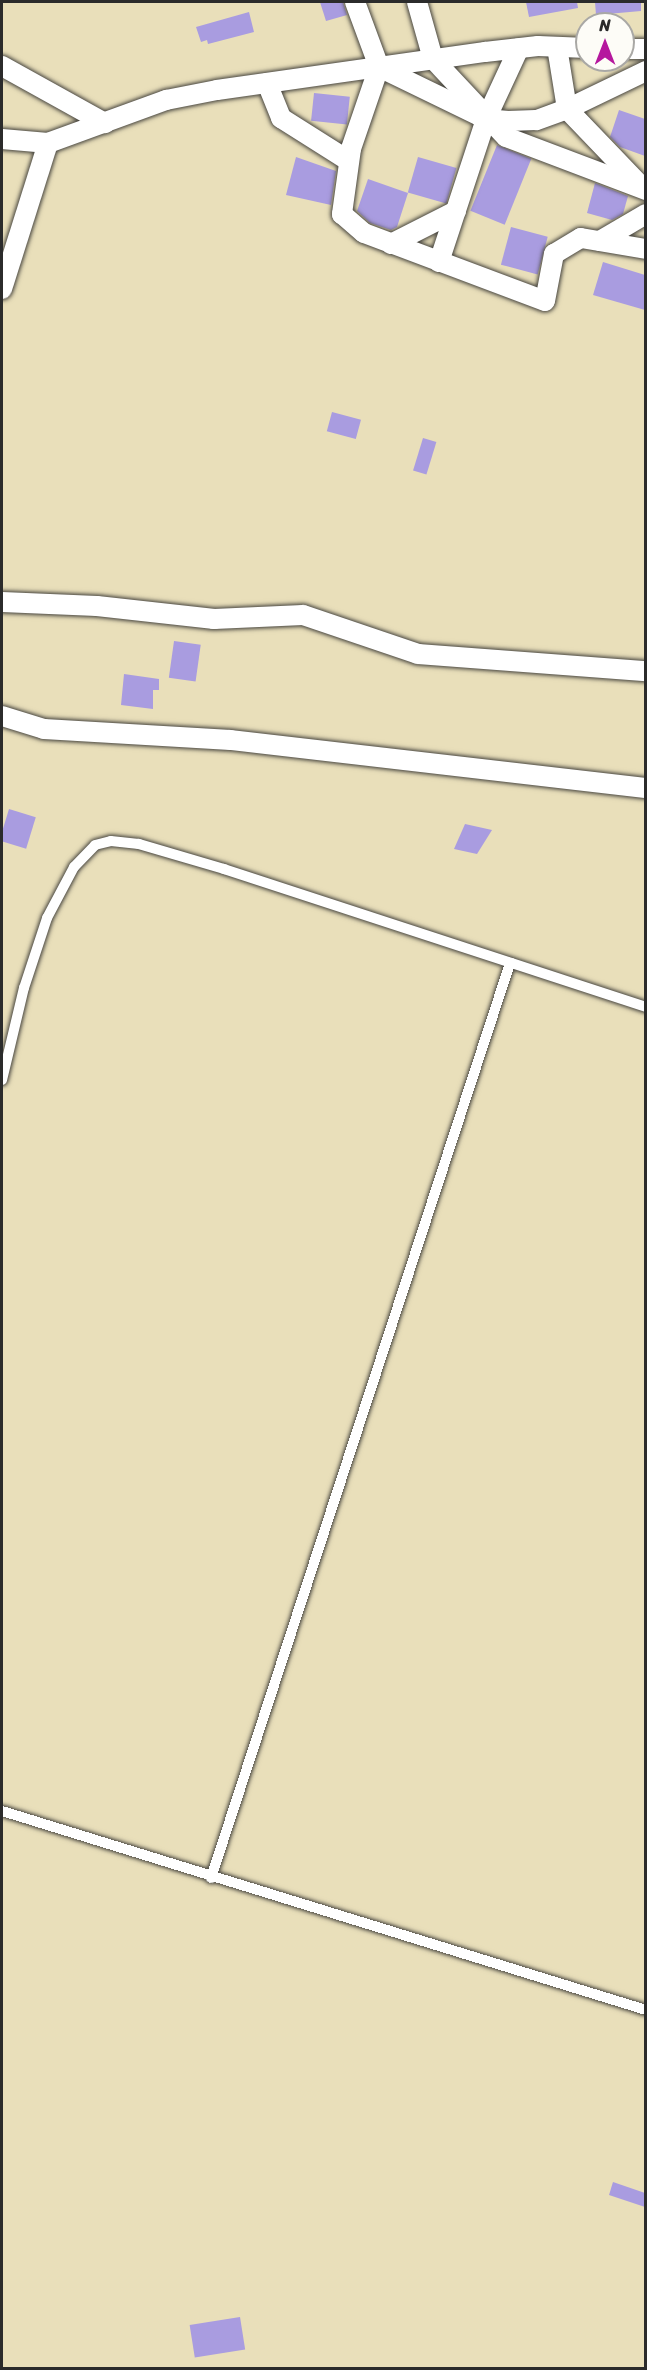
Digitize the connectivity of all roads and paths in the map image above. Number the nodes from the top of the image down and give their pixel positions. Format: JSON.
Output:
{"nodes":[{"id":1,"x":355,"y":2,"type":"edge"},
{"id":2,"x":417,"y":2,"type":"edge"},
{"id":3,"x":557,"y":47,"type":"junction"},
{"id":4,"x":519,"y":48,"type":"junction"},
{"id":5,"x":575,"y":48,"type":"edge"},
{"id":6,"x":433,"y":59,"type":"junction"},
{"id":7,"x":2,"y":66,"type":"edge"},
{"id":8,"x":379,"y":67,"type":"junction"},
{"id":9,"x":645,"y":71,"type":"edge"},
{"id":10,"x":267,"y":83,"type":"junction"},
{"id":11,"x":567,"y":109,"type":"junction"},
{"id":12,"x":486,"y":119,"type":"junction"},
{"id":13,"x":105,"y":123,"type":"junction"},
{"id":14,"x":2,"y":139,"type":"edge"},
{"id":15,"x":48,"y":143,"type":"junction"},
{"id":16,"x":349,"y":161,"type":"junction"},
{"id":17,"x":644,"y":189,"type":"edge"},
{"id":18,"x":456,"y":211,"type":"junction"},
{"id":19,"x":645,"y":214,"type":"edge"},
{"id":20,"x":600,"y":241,"type":"junction"},
{"id":21,"x":391,"y":244,"type":"junction"},
{"id":22,"x":645,"y":249,"type":"edge"},
{"id":23,"x":439,"y":262,"type":"junction"},
{"id":24,"x":2,"y":289,"type":"edge"},
{"id":25,"x":2,"y":602,"type":"edge"},
{"id":26,"x":645,"y":671,"type":"edge"},
{"id":27,"x":2,"y":716,"type":"edge"},
{"id":28,"x":645,"y":788,"type":"edge"},
{"id":29,"x":510,"y":963,"type":"junction"},
{"id":30,"x":645,"y":1007,"type":"edge"},
{"id":31,"x":2,"y":1080,"type":"edge"},
{"id":32,"x":2,"y":1811,"type":"edge"},
{"id":33,"x":211,"y":1878,"type":"junction"},
{"id":34,"x":645,"y":2010,"type":"edge"}],
"edges":[{"from":1,"to":8,"type":"street"},
{"from":2,"to":6,"type":"street"},
{"from":3,"to":4,"type":"street"},
{"from":3,"to":5,"type":"street"},
{"from":3,"to":11,"type":"street"},
{"from":4,"to":6,"type":"street"},
{"from":4,"to":12,"type":"street"},
{"from":6,"to":8,"type":"street"},
{"from":6,"to":12,"type":"street"},
{"from":7,"to":13,"type":"street"},
{"from":8,"to":10,"type":"street"},
{"from":8,"to":12,"type":"street"},
{"from":8,"to":16,"type":"street"},
{"from":9,"to":11,"type":"street"},
{"from":10,"to":13,"type":"street"},
{"from":10,"to":16,"type":"street"},
{"from":11,"to":12,"type":"street"},
{"from":11,"to":17,"type":"street"},
{"from":12,"to":17,"type":"street"},
{"from":12,"to":18,"type":"street"},
{"from":13,"to":15,"type":"street"},
{"from":14,"to":15,"type":"street"},
{"from":15,"to":24,"type":"street"},
{"from":16,"to":21,"type":"street"},
{"from":18,"to":21,"type":"street"},
{"from":18,"to":23,"type":"street"},
{"from":19,"to":20,"type":"street"},
{"from":20,"to":22,"type":"street"},
{"from":20,"to":23,"type":"street"},
{"from":21,"to":23,"type":"street"},
{"from":25,"to":26,"type":"street"},
{"from":27,"to":28,"type":"street"},
{"from":29,"to":30,"type":"lane"},
{"from":29,"to":31,"type":"lane"},
{"from":29,"to":33,"type":"lane"},
{"from":32,"to":33,"type":"lane"},
{"from":33,"to":34,"type":"lane"}]}
